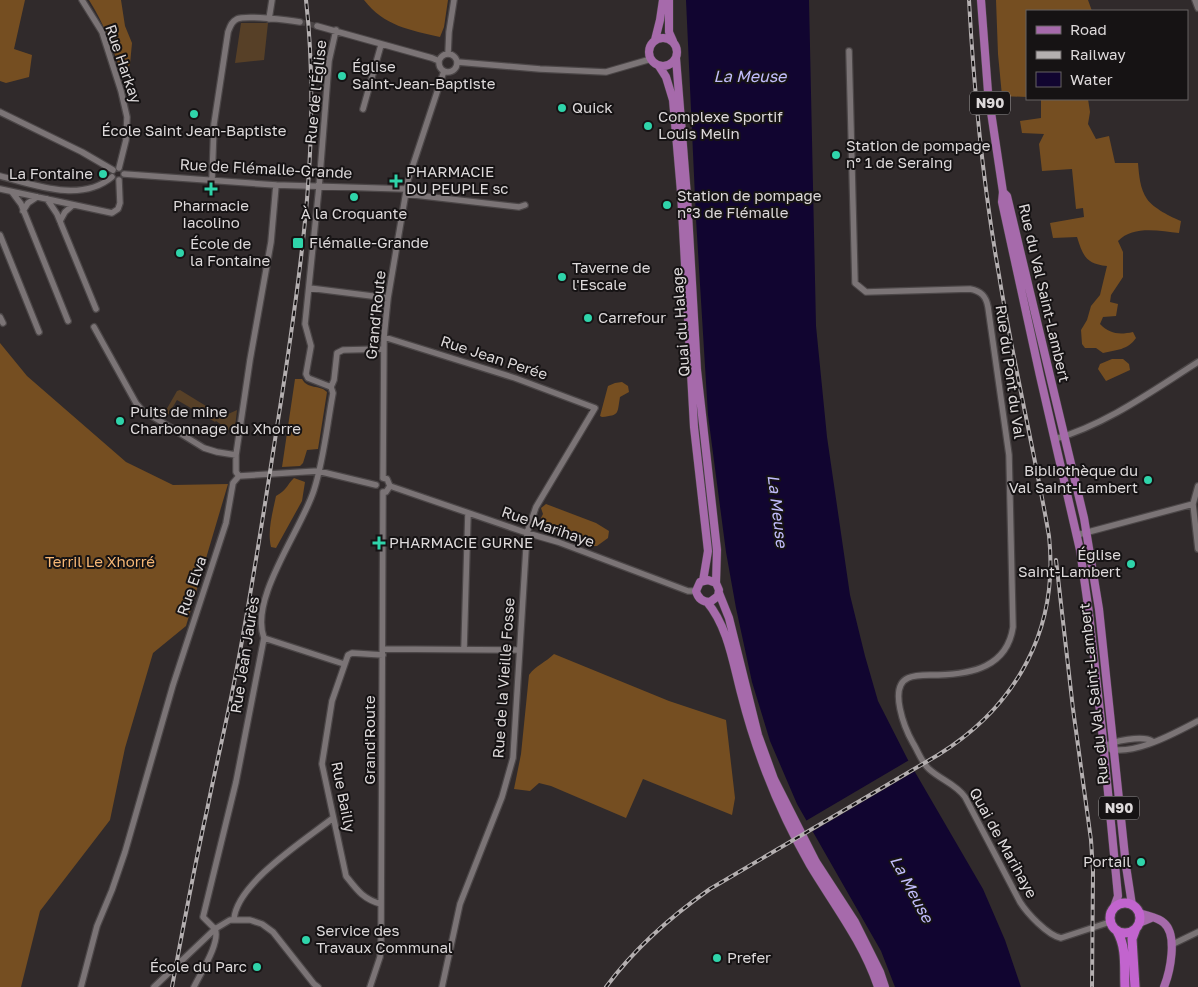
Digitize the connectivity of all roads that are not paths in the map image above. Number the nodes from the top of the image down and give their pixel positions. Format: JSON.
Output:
{"nodes":[{"id":1,"x":82,"y":0,"type":"edge"},
{"id":2,"x":272,"y":0,"type":"edge"},
{"id":3,"x":454,"y":0,"type":"edge"},
{"id":4,"x":663,"y":0,"type":"edge"},
{"id":5,"x":669,"y":0,"type":"edge"},
{"id":6,"x":982,"y":0,"type":"edge"},
{"id":7,"x":1195,"y":0,"type":"edge"},
{"id":8,"x":1198,"y":8,"type":"edge"},
{"id":9,"x":269,"y":19,"type":"junction"},
{"id":10,"x":300,"y":22,"type":"tunnel mouth"},
{"id":11,"x":317,"y":26,"type":"tunnel mouth"},
{"id":12,"x":336,"y":30,"type":"junction"},
{"id":13,"x":655,"y":40,"type":"junction"},
{"id":14,"x":673,"y":41,"type":"junction"},
{"id":15,"x":382,"y":45,"type":"junction"},
{"id":16,"x":849,"y":51,"type":"dead end"},
{"id":17,"x":448,"y":54,"type":"junction"},
{"id":18,"x":676,"y":58,"type":"junction"},
{"id":19,"x":651,"y":59,"type":"junction"},
{"id":20,"x":439,"y":61,"type":"junction"},
{"id":21,"x":457,"y":62,"type":"junction"},
{"id":22,"x":659,"y":66,"type":"junction"},
{"id":23,"x":444,"y":71,"type":"junction"},
{"id":24,"x":363,"y":109,"type":"dead end"},
{"id":25,"x":0,"y":112,"type":"edge"},
{"id":26,"x":115,"y":172,"type":"junction"},
{"id":27,"x":124,"y":174,"type":"junction"},
{"id":28,"x":0,"y":176,"type":"edge"},
{"id":29,"x":119,"y":180,"type":"junction"},
{"id":30,"x":212,"y":180,"type":"junction"},
{"id":31,"x":276,"y":185,"type":"junction"},
{"id":32,"x":319,"y":187,"type":"junction"},
{"id":33,"x":0,"y":189,"type":"edge"},
{"id":34,"x":11,"y":191,"type":"junction"},
{"id":35,"x":406,"y":191,"type":"junction"},
{"id":36,"x":1003,"y":192,"type":"junction"},
{"id":37,"x":37,"y":197,"type":"junction"},
{"id":38,"x":47,"y":199,"type":"junction"},
{"id":39,"x":73,"y":205,"type":"junction"},
{"id":40,"x":525,"y":205,"type":"dead end"},
{"id":41,"x":23,"y":211,"type":"junction"},
{"id":42,"x":60,"y":221,"type":"junction"},
{"id":43,"x":0,"y":235,"type":"edge"},
{"id":44,"x":309,"y":288,"type":"junction"},
{"id":45,"x":388,"y":298,"type":"junction"},
{"id":46,"x":96,"y":309,"type":"dead end"},
{"id":47,"x":0,"y":317,"type":"edge"},
{"id":48,"x":68,"y":320,"type":"dead end"},
{"id":49,"x":3,"y":323,"type":"dead end"},
{"id":50,"x":94,"y":327,"type":"dead end"},
{"id":51,"x":39,"y":332,"type":"dead end"},
{"id":52,"x":384,"y":337,"type":"junction"},
{"id":53,"x":384,"y":349,"type":"junction"},
{"id":54,"x":1198,"y":362,"type":"edge"},
{"id":55,"x":331,"y":386,"type":"junction"},
{"id":56,"x":595,"y":408,"type":"joint"},
{"id":57,"x":1064,"y":436,"type":"junction"},
{"id":58,"x":1054,"y":438,"type":"junction"},
{"id":59,"x":236,"y":455,"type":"junction"},
{"id":60,"x":318,"y":471,"type":"junction"},
{"id":61,"x":238,"y":476,"type":"junction"},
{"id":62,"x":383,"y":478,"type":"junction"},
{"id":63,"x":376,"y":485,"type":"junction"},
{"id":64,"x":390,"y":486,"type":"junction"},
{"id":65,"x":1198,"y":486,"type":"edge"},
{"id":66,"x":383,"y":492,"type":"junction"},
{"id":67,"x":1193,"y":504,"type":"junction"},
{"id":68,"x":468,"y":512,"type":"junction"},
{"id":69,"x":527,"y":533,"type":"junction"},
{"id":70,"x":1087,"y":533,"type":"junction"},
{"id":71,"x":1077,"y":535,"type":"junction"},
{"id":72,"x":1198,"y":550,"type":"edge"},
{"id":73,"x":703,"y":581,"type":"junction"},
{"id":74,"x":716,"y":583,"type":"junction"},
{"id":75,"x":696,"y":591,"type":"junction"},
{"id":76,"x":719,"y":593,"type":"junction"},
{"id":77,"x":707,"y":602,"type":"junction"},
{"id":78,"x":264,"y":638,"type":"junction"},
{"id":79,"x":464,"y":649,"type":"junction"},
{"id":80,"x":519,"y":650,"type":"junction"},
{"id":81,"x":383,"y":652,"type":"junction"},
{"id":82,"x":344,"y":664,"type":"junction"},
{"id":83,"x":906,"y":678,"type":"joint"},
{"id":84,"x":1198,"y":721,"type":"edge"},
{"id":85,"x":1113,"y":746,"type":"junction"},
{"id":86,"x":1104,"y":747,"type":"junction"},
{"id":87,"x":333,"y":818,"type":"junction"},
{"id":88,"x":381,"y":904,"type":"junction"},
{"id":89,"x":1132,"y":905,"type":"junction"},
{"id":90,"x":1114,"y":907,"type":"junction"},
{"id":91,"x":234,"y":919,"type":"junction"},
{"id":92,"x":1138,"y":921,"type":"junction"},
{"id":93,"x":1110,"y":922,"type":"junction"},
{"id":94,"x":215,"y":929,"type":"junction"},
{"id":95,"x":1117,"y":931,"type":"junction"},
{"id":96,"x":1198,"y":932,"type":"edge"},
{"id":97,"x":1171,"y":945,"type":"junction"},
{"id":98,"x":81,"y":987,"type":"edge"},
{"id":99,"x":154,"y":987,"type":"edge"},
{"id":100,"x":194,"y":987,"type":"edge"},
{"id":101,"x":318,"y":987,"type":"edge"},
{"id":102,"x":370,"y":987,"type":"edge"},
{"id":103,"x":442,"y":987,"type":"edge"},
{"id":104,"x":878,"y":987,"type":"edge"},
{"id":105,"x":885,"y":987,"type":"edge"},
{"id":106,"x":1125,"y":987,"type":"edge"},
{"id":107,"x":1134,"y":987,"type":"edge"},
{"id":108,"x":1164,"y":987,"type":"edge"}],
"edges":[{"from":1,"to":26,"type":"street","name":"Rue Harkay"},
{"from":2,"to":9,"type":"street"},
{"from":3,"to":17,"type":"street"},
{"from":4,"to":13,"type":"main road"},
{"from":5,"to":14,"type":"main road","name":"Quai du Halage"},
{"from":6,"to":36,"type":"main road","name":"Rue du Val Saint-Lambert","number":"N90"},
{"from":7,"to":8,"type":"street"},
{"from":9,"to":10,"type":"street"},
{"from":9,"to":30,"type":"street"},
{"from":11,"to":12,"type":"street"},
{"from":12,"to":15,"type":"street"},
{"from":12,"to":32,"type":"street","name":"Rue de l'Église"},
{"from":13,"to":14,"type":"main road"},
{"from":13,"to":19,"type":"main road"},
{"from":14,"to":18,"type":"main road","name":"Quai du Halage"},
{"from":15,"to":20,"type":"street"},
{"from":15,"to":24,"type":"street"},
{"from":16,"to":83,"type":"street","name":"Rue du Pont du Val"},
{"from":17,"to":20,"type":"street"},
{"from":17,"to":21,"type":"street"},
{"from":18,"to":22,"type":"main road"},
{"from":18,"to":74,"type":"main road","name":"Quai du Halage"},
{"from":19,"to":21,"type":"street"},
{"from":19,"to":22,"type":"main road","name":"Quai du Halage"},
{"from":20,"to":23,"type":"street"},
{"from":21,"to":23,"type":"street"},
{"from":22,"to":73,"type":"main road","name":"Quai du Halage"},
{"from":23,"to":35,"type":"street","name":"Grand'Route"},
{"from":25,"to":26,"type":"street"},
{"from":26,"to":27,"type":"street"},
{"from":26,"to":28,"type":"street"},
{"from":26,"to":29,"type":"street"},
{"from":27,"to":29,"type":"street"},
{"from":27,"to":30,"type":"street","name":"Rue de Flémalle-Grande"},
{"from":29,"to":39,"type":"street"},
{"from":30,"to":31,"type":"street","name":"Rue de Flémalle-Grande"},
{"from":31,"to":32,"type":"street","name":"Rue de Flémalle-Grande"},
{"from":31,"to":59,"type":"street","name":"Rue Elva"},
{"from":32,"to":35,"type":"street","name":"Rue de Flémalle-Grande"},
{"from":32,"to":44,"type":"street"},
{"from":33,"to":34,"type":"street"},
{"from":34,"to":37,"type":"street"},
{"from":34,"to":41,"type":"street"},
{"from":35,"to":40,"type":"street","name":"Rue de Flémalle-Grande"},
{"from":35,"to":45,"type":"street","name":"Grand'Route"},
{"from":36,"to":57,"type":"main road","name":"Rue du Val Saint-Lambert","number":"N90"},
{"from":36,"to":58,"type":"main road","name":"Rue du Val Saint-Lambert","number":"N90"},
{"from":37,"to":38,"type":"street"},
{"from":37,"to":41,"type":"street"},
{"from":38,"to":39,"type":"street"},
{"from":38,"to":42,"type":"street"},
{"from":39,"to":42,"type":"street"},
{"from":41,"to":48,"type":"street"},
{"from":42,"to":46,"type":"street"},
{"from":43,"to":51,"type":"street"},
{"from":44,"to":45,"type":"street"},
{"from":44,"to":55,"type":"street"},
{"from":45,"to":52,"type":"street","name":"Grand'Route"},
{"from":47,"to":49,"type":"street"},
{"from":50,"to":59,"type":"street"},
{"from":52,"to":53,"type":"street","name":"Grand'Route"},
{"from":52,"to":56,"type":"street","name":"Rue Jean Perée"},
{"from":53,"to":55,"type":"street","name":"Rue Jean Jaurès"},
{"from":53,"to":62,"type":"street","name":"Grand'Route"},
{"from":54,"to":57,"type":"street"},
{"from":55,"to":60,"type":"street","name":"Rue Jean Jaurès"},
{"from":56,"to":69,"type":"street","name":"Rue de la Vieille Fosse"},
{"from":57,"to":58,"type":"street"},
{"from":57,"to":70,"type":"main road","name":"Rue du Val Saint-Lambert","number":"N90"},
{"from":58,"to":71,"type":"main road","name":"Rue du Val Saint-Lambert","number":"N90"},
{"from":59,"to":61,"type":"street","name":"Rue Elva"},
{"from":60,"to":61,"type":"street"},
{"from":60,"to":63,"type":"street"},
{"from":60,"to":78,"type":"street","name":"Rue Jean Jaurès"},
{"from":61,"to":98,"type":"street","name":"Rue Elva"},
{"from":62,"to":63,"type":"street"},
{"from":62,"to":64,"type":"street"},
{"from":63,"to":66,"type":"street"},
{"from":64,"to":66,"type":"street"},
{"from":64,"to":68,"type":"street","name":"Rue Marihaye"},
{"from":65,"to":67,"type":"street"},
{"from":66,"to":81,"type":"street","name":"Grand'Route"},
{"from":67,"to":70,"type":"street"},
{"from":67,"to":72,"type":"street"},
{"from":68,"to":69,"type":"street","name":"Rue Marihaye"},
{"from":68,"to":79,"type":"street"},
{"from":69,"to":75,"type":"street","name":"Rue Marihaye"},
{"from":69,"to":80,"type":"street","name":"Rue de la Vieille Fosse"},
{"from":70,"to":71,"type":"street"},
{"from":70,"to":85,"type":"main road","name":"Rue du Val Saint-Lambert","number":"N90"},
{"from":71,"to":86,"type":"main road","name":"Rue du Val Saint-Lambert","number":"N90"},
{"from":73,"to":74,"type":"main road"},
{"from":73,"to":75,"type":"main road"},
{"from":74,"to":76,"type":"main road"},
{"from":75,"to":77,"type":"main road"},
{"from":76,"to":77,"type":"main road"},
{"from":76,"to":105,"type":"main road"},
{"from":77,"to":104,"type":"main road"},
{"from":78,"to":82,"type":"street"},
{"from":78,"to":94,"type":"street","name":"Rue Jean Jaurès"},
{"from":79,"to":80,"type":"street"},
{"from":79,"to":81,"type":"street"},
{"from":80,"to":103,"type":"street","name":"Rue de la Vieille Fosse"},
{"from":81,"to":82,"type":"street"},
{"from":81,"to":88,"type":"street","name":"Grand'Route"},
{"from":82,"to":87,"type":"street","name":"Rue Bailly"},
{"from":83,"to":93,"type":"street","name":"Quai de Marihaye"},
{"from":84,"to":85,"type":"street"},
{"from":85,"to":86,"type":"street"},
{"from":85,"to":89,"type":"main road","name":"Rue du Val Saint-Lambert","number":"N90"},
{"from":86,"to":90,"type":"main road","name":"Rue du Val Saint-Lambert","number":"N90"},
{"from":87,"to":88,"type":"street","name":"Rue Bailly"},
{"from":87,"to":91,"type":"street"},
{"from":88,"to":102,"type":"street","name":"Grand'Route"},
{"from":89,"to":90,"type":"highway"},
{"from":89,"to":92,"type":"highway"},
{"from":90,"to":93,"type":"highway"},
{"from":91,"to":94,"type":"street"},
{"from":91,"to":101,"type":"street"},
{"from":92,"to":95,"type":"highway"},
{"from":92,"to":97,"type":"main road"},
{"from":92,"to":107,"type":"highway"},
{"from":93,"to":95,"type":"highway"},
{"from":94,"to":99,"type":"street"},
{"from":94,"to":100,"type":"street"},
{"from":95,"to":106,"type":"highway"},
{"from":96,"to":97,"type":"street"},
{"from":97,"to":108,"type":"main road"}]}
